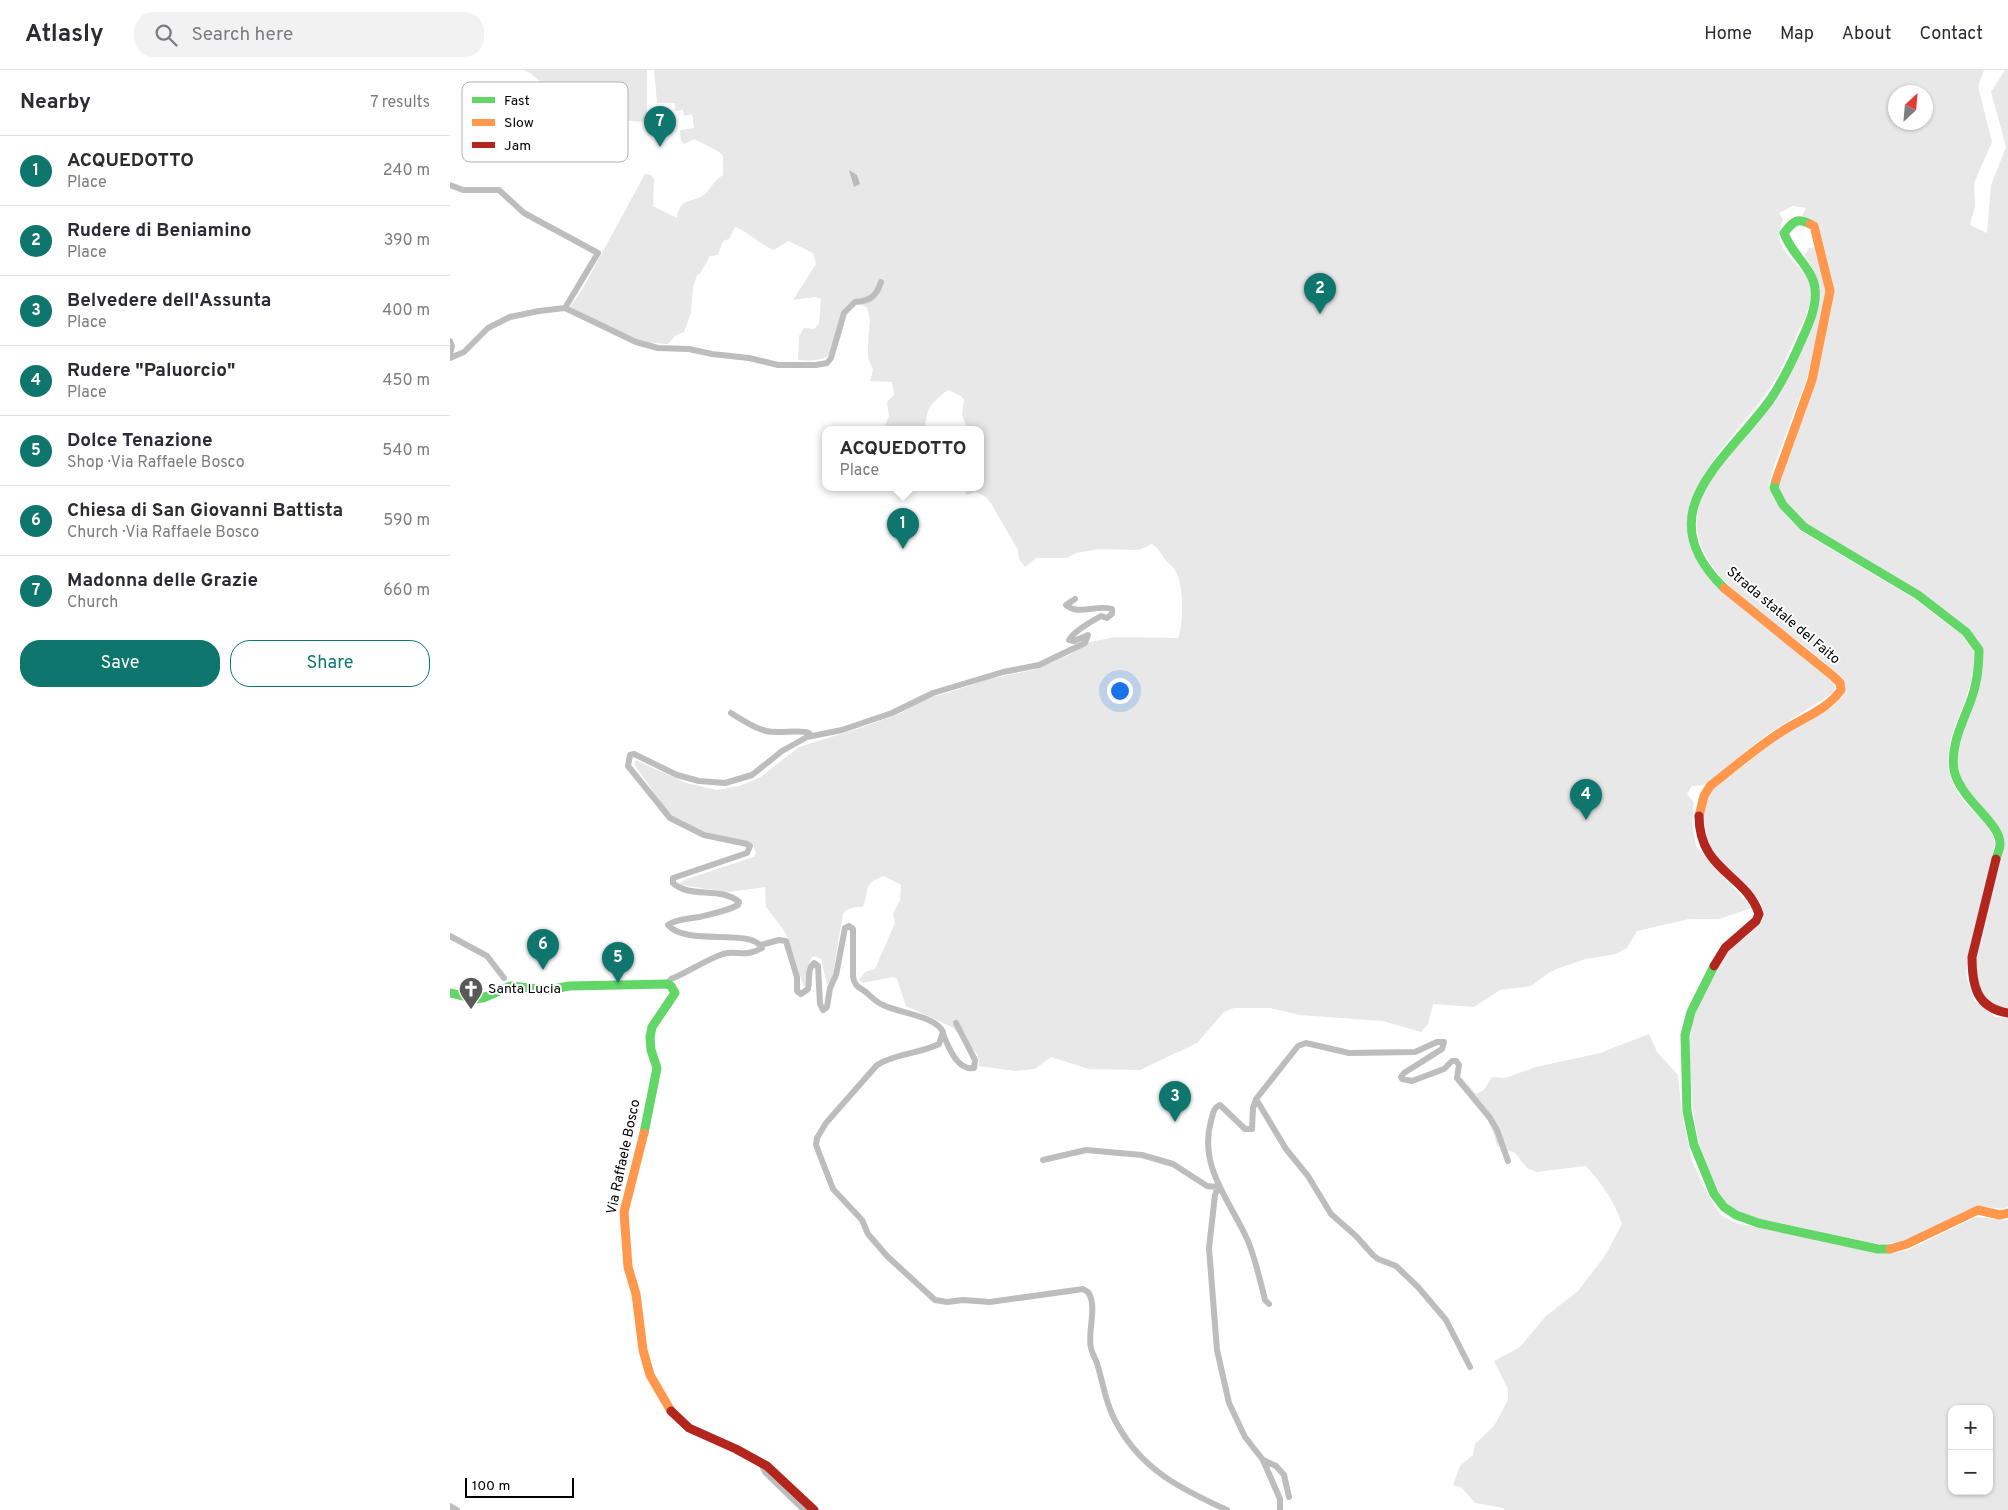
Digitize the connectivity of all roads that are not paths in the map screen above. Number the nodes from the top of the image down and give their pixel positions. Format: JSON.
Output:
{"nodes":[{"id":1,"x":450,"y":185,"type":"edge"},
{"id":2,"x":880,"y":282,"type":"dead end"},
{"id":3,"x":565,"y":308,"type":"junction"},
{"id":4,"x":450,"y":341,"type":"edge"},
{"id":5,"x":450,"y":354,"type":"edge"},
{"id":6,"x":450,"y":358,"type":"edge"},
{"id":7,"x":1075,"y":599,"type":"dead end"},
{"id":8,"x":731,"y":713,"type":"dead end"},
{"id":9,"x":807,"y":737,"type":"junction"},
{"id":10,"x":450,"y":936,"type":"edge"},
{"id":11,"x":761,"y":945,"type":"junction"},
{"id":12,"x":504,"y":978,"type":"dead end"},
{"id":13,"x":667,"y":984,"type":"junction"},
{"id":14,"x":450,"y":993,"type":"edge"},
{"id":15,"x":2008,"y":1013,"type":"edge"},
{"id":16,"x":956,"y":1023,"type":"dead end"},
{"id":17,"x":943,"y":1032,"type":"junction"},
{"id":18,"x":1256,"y":1098,"type":"junction"},
{"id":19,"x":1043,"y":1160,"type":"dead end"},
{"id":20,"x":1508,"y":1161,"type":"dead end"},
{"id":21,"x":1218,"y":1187,"type":"junction"},
{"id":22,"x":2008,"y":1212,"type":"edge"},
{"id":23,"x":1269,"y":1304,"type":"dead end"},
{"id":24,"x":1470,"y":1366,"type":"dead end"},
{"id":25,"x":1263,"y":1460,"type":"junction"},
{"id":26,"x":763,"y":1464,"type":"junction"},
{"id":27,"x":1289,"y":1497,"type":"dead end"},
{"id":28,"x":450,"y":1506,"type":"edge"},
{"id":29,"x":457,"y":1510,"type":"edge"},
{"id":30,"x":804,"y":1510,"type":"edge"},
{"id":31,"x":814,"y":1510,"type":"edge"},
{"id":32,"x":1227,"y":1510,"type":"edge"},
{"id":33,"x":1280,"y":1510,"type":"edge"}],
"edges":[{"from":1,"to":3,"type":"street"},
{"from":2,"to":3,"type":"street"},
{"from":3,"to":6,"type":"street"},
{"from":4,"to":5,"type":"street"},
{"from":7,"to":9,"type":"street"},
{"from":8,"to":9,"type":"street"},
{"from":9,"to":11,"type":"street"},
{"from":10,"to":12,"type":"street"},
{"from":11,"to":13,"type":"street"},
{"from":11,"to":17,"type":"street"},
{"from":13,"to":14,"type":"street"},
{"from":13,"to":26,"type":"street","name":"Via Raffaele Bosco"},
{"from":15,"to":22,"type":"street","name":"Strada statale del Faito"},
{"from":16,"to":17,"type":"street"},
{"from":17,"to":32,"type":"street"},
{"from":18,"to":20,"type":"street"},
{"from":18,"to":21,"type":"street"},
{"from":18,"to":24,"type":"street"},
{"from":19,"to":21,"type":"street"},
{"from":21,"to":23,"type":"street"},
{"from":21,"to":25,"type":"street"},
{"from":25,"to":27,"type":"street"},
{"from":25,"to":33,"type":"street"},
{"from":26,"to":30,"type":"street"},
{"from":26,"to":31,"type":"street","name":"Via Raffaele Bosco"},
{"from":28,"to":29,"type":"street"}]}
